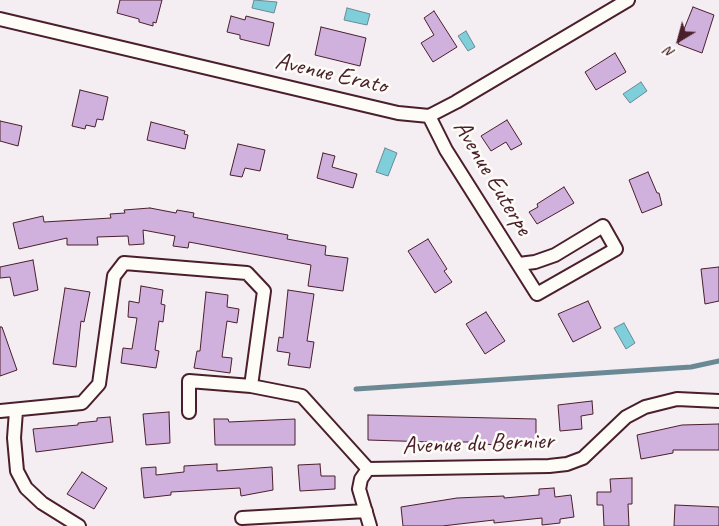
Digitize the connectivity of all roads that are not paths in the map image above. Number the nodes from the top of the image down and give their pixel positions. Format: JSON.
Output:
{"nodes":[{"id":1,"x":628,"y":0,"type":"edge"},
{"id":2,"x":0,"y":19,"type":"edge"},
{"id":3,"x":429,"y":116,"type":"junction"},
{"id":4,"x":518,"y":264,"type":"junction"},
{"id":5,"x":251,"y":386,"type":"junction"},
{"id":6,"x":719,"y":401,"type":"edge"},
{"id":7,"x":0,"y":411,"type":"edge"},
{"id":8,"x":16,"y":411,"type":"junction"},
{"id":9,"x":189,"y":412,"type":"dead end"},
{"id":10,"x":368,"y":469,"type":"junction"},
{"id":11,"x":366,"y":510,"type":"junction"},
{"id":12,"x":242,"y":518,"type":"dead end"},
{"id":13,"x":79,"y":526,"type":"edge"},
{"id":14,"x":370,"y":526,"type":"edge"}],
"edges":[{"from":1,"to":3,"type":"street"},
{"from":2,"to":3,"type":"street","name":"Avenue Erato"},
{"from":3,"to":4,"type":"street","name":"Avenue Euterpe"},
{"from":4,"to":4,"type":"street","name":"Avenue Euterpe"},
{"from":5,"to":8,"type":"street"},
{"from":5,"to":9,"type":"street"},
{"from":5,"to":10,"type":"street"},
{"from":6,"to":10,"type":"street","name":"Avenue du Bernier"},
{"from":7,"to":8,"type":"street"},
{"from":8,"to":13,"type":"street"},
{"from":10,"to":11,"type":"street"},
{"from":11,"to":12,"type":"street"},
{"from":11,"to":14,"type":"street"}]}
